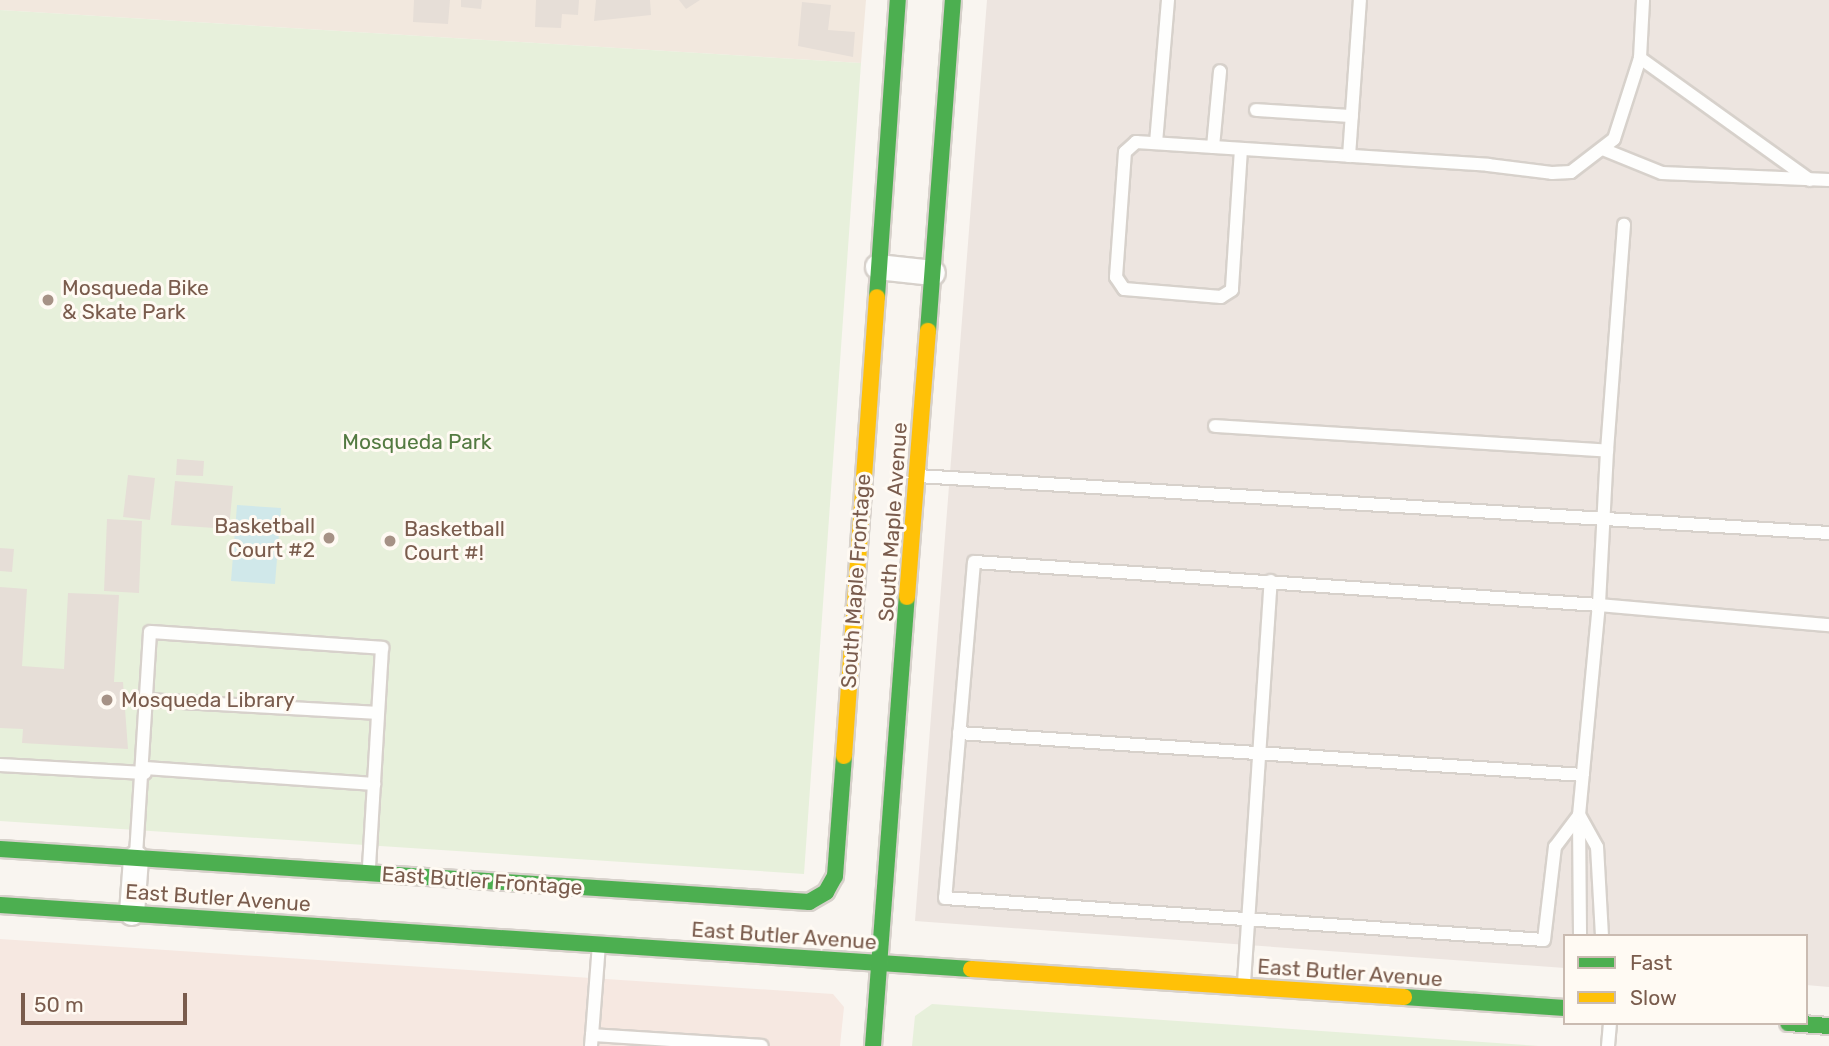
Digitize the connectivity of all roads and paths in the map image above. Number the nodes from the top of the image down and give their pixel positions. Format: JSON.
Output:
{"nodes":[{"id":1,"x":898,"y":0,"type":"edge"},
{"id":2,"x":953,"y":0,"type":"edge"},
{"id":3,"x":1168,"y":0,"type":"edge"},
{"id":4,"x":1360,"y":0,"type":"edge"},
{"id":5,"x":1643,"y":0,"type":"edge"},
{"id":6,"x":1640,"y":58,"type":"junction"},
{"id":7,"x":1220,"y":71,"type":"dead end"},
{"id":8,"x":1256,"y":110,"type":"dead end"},
{"id":9,"x":1352,"y":116,"type":"junction"},
{"id":10,"x":1156,"y":143,"type":"junction"},
{"id":11,"x":1213,"y":147,"type":"junction"},
{"id":12,"x":1241,"y":149,"type":"junction"},
{"id":13,"x":1605,"y":150,"type":"junction"},
{"id":14,"x":1349,"y":156,"type":"junction"},
{"id":15,"x":1810,"y":180,"type":"junction"},
{"id":16,"x":1829,"y":180,"type":"edge"},
{"id":17,"x":1624,"y":225,"type":"dead end"},
{"id":18,"x":878,"y":267,"type":"junction"},
{"id":19,"x":933,"y":273,"type":"junction"},
{"id":20,"x":1215,"y":426,"type":"dead end"},
{"id":21,"x":1607,"y":451,"type":"junction"},
{"id":22,"x":918,"y":476,"type":"junction"},
{"id":23,"x":1604,"y":519,"type":"junction"},
{"id":24,"x":1829,"y":533,"type":"edge"},
{"id":25,"x":1270,"y":581,"type":"junction"},
{"id":26,"x":1599,"y":605,"type":"junction"},
{"id":27,"x":1829,"y":625,"type":"edge"},
{"id":28,"x":148,"y":700,"type":"junction"},
{"id":29,"x":378,"y":713,"type":"junction"},
{"id":30,"x":959,"y":733,"type":"junction"},
{"id":31,"x":1259,"y":752,"type":"junction"},
{"id":32,"x":0,"y":765,"type":"edge"},
{"id":33,"x":145,"y":771,"type":"junction"},
{"id":34,"x":1583,"y":775,"type":"junction"},
{"id":35,"x":374,"y":784,"type":"junction"},
{"id":36,"x":1579,"y":815,"type":"junction"},
{"id":37,"x":0,"y":849,"type":"edge"},
{"id":38,"x":136,"y":858,"type":"junction"},
{"id":39,"x":369,"y":873,"type":"junction"},
{"id":40,"x":826,"y":892,"type":"joint"},
{"id":41,"x":0,"y":905,"type":"edge"},
{"id":42,"x":132,"y":913,"type":"junction"},
{"id":43,"x":1248,"y":922,"type":"junction"},
{"id":44,"x":1580,"y":934,"type":"edge"},
{"id":45,"x":1602,"y":934,"type":"edge"},
{"id":46,"x":599,"y":945,"type":"junction"},
{"id":47,"x":882,"y":963,"type":"junction"},
{"id":48,"x":1244,"y":987,"type":"junction"},
{"id":49,"x":1563,"y":1009,"type":"edge"},
{"id":50,"x":1808,"y":1024,"type":"edge"},
{"id":51,"x":1610,"y":1025,"type":"edge"},
{"id":52,"x":1829,"y":1026,"type":"edge"},
{"id":53,"x":591,"y":1041,"type":"edge"},
{"id":54,"x":762,"y":1046,"type":"edge"},
{"id":55,"x":873,"y":1046,"type":"edge"},
{"id":56,"x":1608,"y":1046,"type":"edge"}],
"edges":[{"from":1,"to":18,"type":"street","name":"South Maple Frontage"},
{"from":2,"to":19,"type":"street","name":"South Maple Avenue"},
{"from":3,"to":10,"type":"lane"},
{"from":4,"to":9,"type":"lane"},
{"from":5,"to":6,"type":"lane"},
{"from":6,"to":13,"type":"lane"},
{"from":6,"to":15,"type":"lane"},
{"from":7,"to":11,"type":"lane"},
{"from":8,"to":9,"type":"lane"},
{"from":9,"to":14,"type":"lane"},
{"from":10,"to":11,"type":"lane"},
{"from":10,"to":12,"type":"lane"},
{"from":11,"to":12,"type":"lane"},
{"from":12,"to":14,"type":"lane"},
{"from":13,"to":14,"type":"lane"},
{"from":13,"to":15,"type":"lane"},
{"from":15,"to":16,"type":"lane"},
{"from":17,"to":21,"type":"lane"},
{"from":18,"to":19,"type":"street"},
{"from":18,"to":40,"type":"street","name":"South Maple Frontage"},
{"from":19,"to":22,"type":"street","name":"South Maple Avenue"},
{"from":20,"to":21,"type":"lane"},
{"from":21,"to":23,"type":"lane"},
{"from":22,"to":23,"type":"lane"},
{"from":22,"to":47,"type":"street","name":"South Maple Avenue"},
{"from":23,"to":24,"type":"lane"},
{"from":23,"to":26,"type":"lane"},
{"from":25,"to":26,"type":"lane"},
{"from":25,"to":30,"type":"lane"},
{"from":25,"to":31,"type":"lane"},
{"from":26,"to":27,"type":"lane"},
{"from":26,"to":34,"type":"lane"},
{"from":28,"to":29,"type":"lane"},
{"from":28,"to":29,"type":"lane"},
{"from":28,"to":33,"type":"lane"},
{"from":29,"to":35,"type":"lane"},
{"from":30,"to":31,"type":"lane"},
{"from":30,"to":43,"type":"lane"},
{"from":31,"to":34,"type":"lane"},
{"from":31,"to":43,"type":"lane"},
{"from":32,"to":33,"type":"lane"},
{"from":33,"to":35,"type":"lane"},
{"from":33,"to":38,"type":"lane"},
{"from":34,"to":36,"type":"lane"},
{"from":35,"to":39,"type":"lane"},
{"from":36,"to":43,"type":"lane"},
{"from":36,"to":44,"type":"lane"},
{"from":36,"to":45,"type":"lane"},
{"from":37,"to":38,"type":"street","name":"East Butler Frontage"},
{"from":38,"to":39,"type":"street","name":"East Butler Frontage"},
{"from":38,"to":42,"type":"street"},
{"from":39,"to":40,"type":"street","name":"East Butler Frontage"},
{"from":41,"to":42,"type":"street","name":"East Butler Avenue"},
{"from":42,"to":46,"type":"street","name":"East Butler Avenue"},
{"from":43,"to":48,"type":"lane"},
{"from":46,"to":47,"type":"street","name":"East Butler Avenue"},
{"from":46,"to":53,"type":"lane"},
{"from":47,"to":48,"type":"street","name":"East Butler Avenue"},
{"from":47,"to":55,"type":"street","name":"South Maple Avenue"},
{"from":48,"to":49,"type":"street","name":"East Butler Avenue"},
{"from":50,"to":52,"type":"street"},
{"from":51,"to":56,"type":"lane"},
{"from":53,"to":54,"type":"lane"}]}
